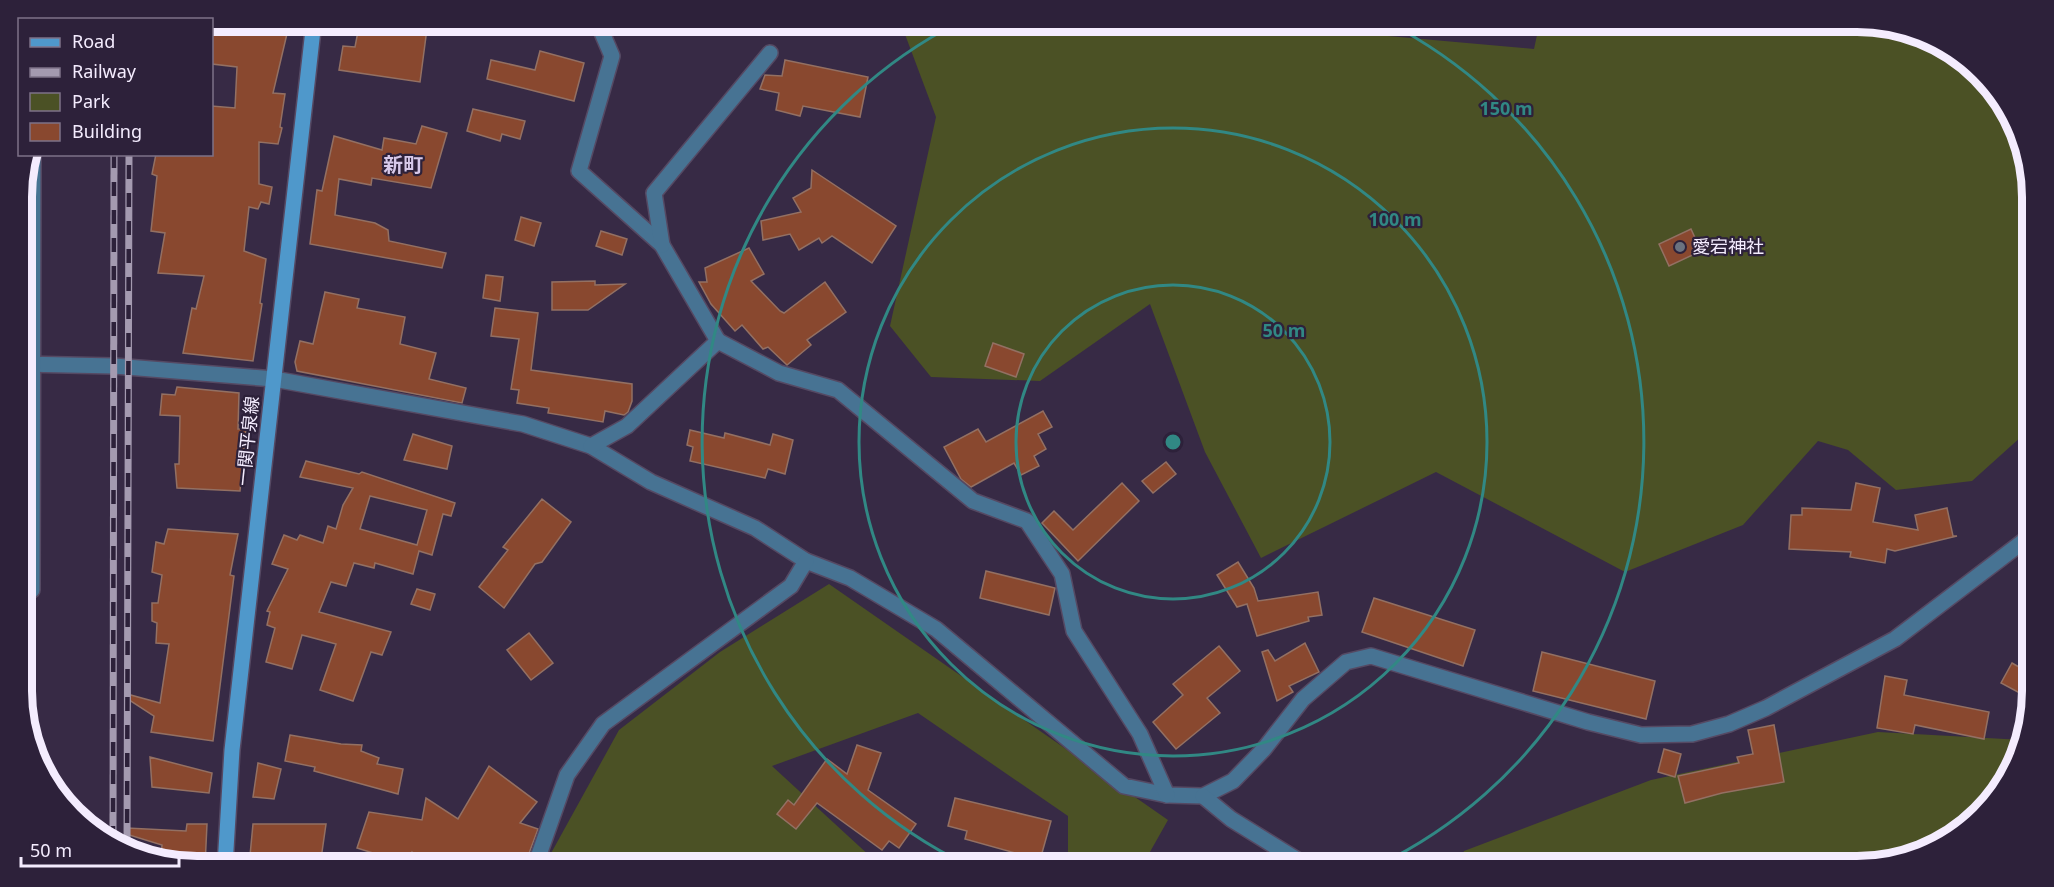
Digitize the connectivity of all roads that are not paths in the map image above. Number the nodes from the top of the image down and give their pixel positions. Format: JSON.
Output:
{"nodes":[{"id":1,"x":313,"y":32,"type":"edge"},
{"id":2,"x":602,"y":32,"type":"edge"},
{"id":3,"x":770,"y":53,"type":"dead end"},
{"id":4,"x":662,"y":245,"type":"junction"},
{"id":5,"x":718,"y":341,"type":"junction"},
{"id":6,"x":32,"y":364,"type":"edge"},
{"id":7,"x":274,"y":380,"type":"junction"},
{"id":8,"x":591,"y":446,"type":"junction"},
{"id":9,"x":2023,"y":541,"type":"edge"},
{"id":10,"x":806,"y":561,"type":"junction"},
{"id":11,"x":1167,"y":795,"type":"junction"},
{"id":12,"x":1203,"y":796,"type":"junction"},
{"id":13,"x":1290,"y":855,"type":"edge"},
{"id":14,"x":226,"y":856,"type":"edge"},
{"id":15,"x":539,"y":856,"type":"edge"}],
"edges":[{"from":1,"to":7,"type":"main road","name":"一関平泉線"},
{"from":2,"to":4,"type":"street"},
{"from":3,"to":4,"type":"street"},
{"from":4,"to":5,"type":"street"},
{"from":5,"to":8,"type":"street"},
{"from":5,"to":11,"type":"street"},
{"from":6,"to":7,"type":"street"},
{"from":7,"to":8,"type":"street"},
{"from":7,"to":14,"type":"main road","name":"一関平泉線"},
{"from":8,"to":10,"type":"street"},
{"from":9,"to":12,"type":"street"},
{"from":10,"to":11,"type":"street"},
{"from":10,"to":15,"type":"street"},
{"from":11,"to":12,"type":"street"},
{"from":12,"to":13,"type":"street"}]}
